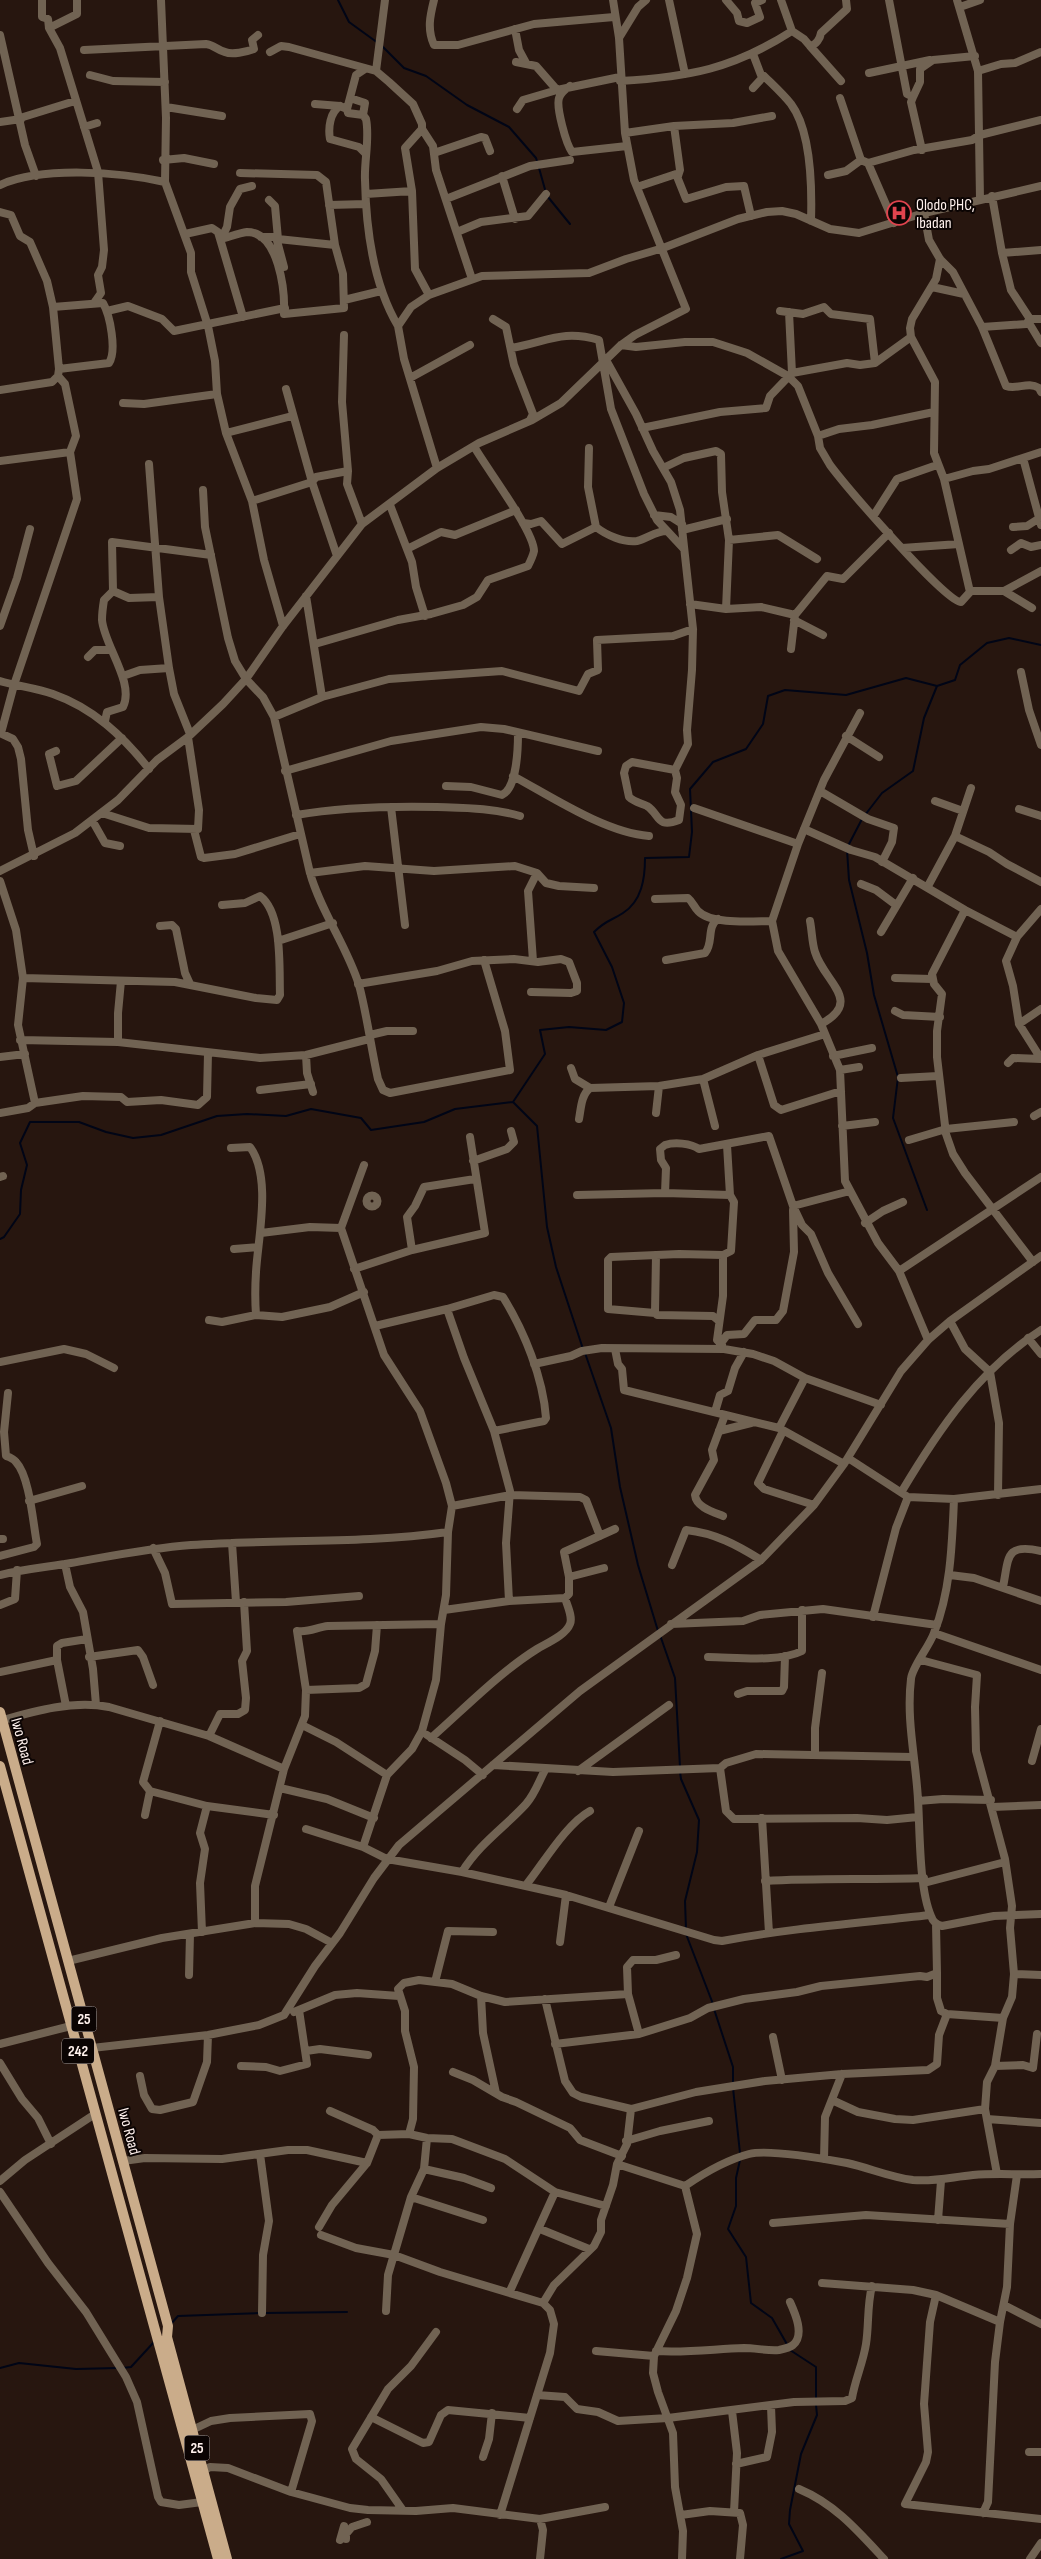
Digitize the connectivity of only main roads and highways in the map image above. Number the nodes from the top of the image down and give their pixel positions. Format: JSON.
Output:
{"nodes":[{"id":1,"x":1,"y":1718,"type":"edge"},
{"id":2,"x":0,"y":1766,"type":"edge"},
{"id":3,"x":164,"y":2341,"type":"junction"},
{"id":4,"x":218,"y":2559,"type":"edge"},
{"id":5,"x":227,"y":2559,"type":"edge"}],
"edges":[{"from":1,"to":3,"type":"main road","name":"Iwo Road","number":"25"},
{"from":2,"to":3,"type":"main road","name":"Iwo Road","number":"242"},
{"from":3,"to":4,"type":"main road","name":"Iwo Road","number":"242"},
{"from":3,"to":5,"type":"main road","name":"Iwo Road","number":"25"}]}
